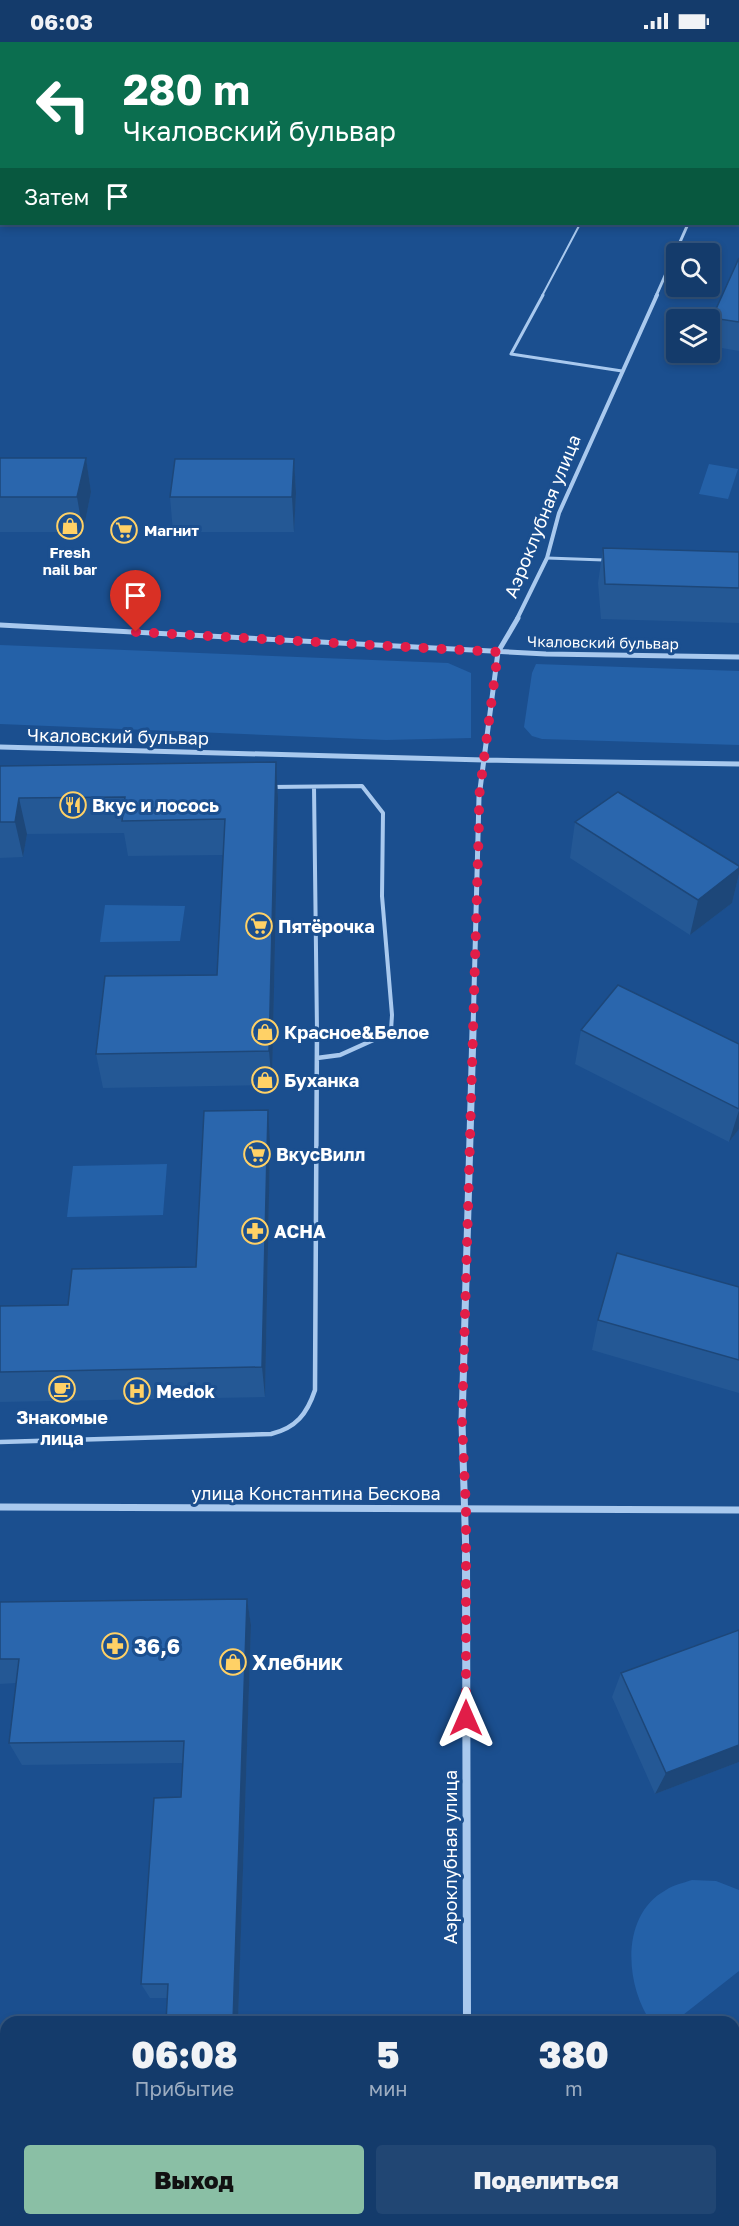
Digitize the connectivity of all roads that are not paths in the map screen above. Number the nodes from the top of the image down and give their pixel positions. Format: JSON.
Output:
{"nodes":[{"id":1,"x":578,"y":225,"type":"edge"},
{"id":2,"x":688,"y":225,"type":"edge"},
{"id":3,"x":622,"y":371,"type":"junction"},
{"id":4,"x":547,"y":558,"type":"junction"},
{"id":5,"x":615,"y":560,"type":"edge"},
{"id":6,"x":0,"y":625,"type":"edge"},
{"id":7,"x":498,"y":652,"type":"junction"},
{"id":8,"x":739,"y":657,"type":"edge"},
{"id":9,"x":0,"y":747,"type":"edge"},
{"id":10,"x":484,"y":760,"type":"junction"},
{"id":11,"x":739,"y":765,"type":"edge"},
{"id":12,"x":266,"y":787,"type":"edge"},
{"id":13,"x":314,"y":787,"type":"junction"},
{"id":14,"x":318,"y":1058,"type":"junction"},
{"id":15,"x":2,"y":1442,"type":"edge"},
{"id":16,"x":0,"y":1507,"type":"edge"},
{"id":17,"x":466,"y":1509,"type":"junction"},
{"id":18,"x":739,"y":1510,"type":"edge"},
{"id":19,"x":467,"y":2016,"type":"edge"}],
"edges":[{"from":1,"to":3,"type":"lane"},
{"from":2,"to":3,"type":"street","name":"Аэроклубная улица"},
{"from":3,"to":4,"type":"street","name":"Аэроклубная улица"},
{"from":4,"to":5,"type":"lane"},
{"from":4,"to":7,"type":"street","name":"Аэроклубная улица"},
{"from":6,"to":7,"type":"street","name":"Чкаловский бульвар"},
{"from":7,"to":8,"type":"street","name":"Чкаловский бульвар"},
{"from":7,"to":10,"type":"street","name":"Аэроклубная улица"},
{"from":9,"to":10,"type":"street","name":"Чкаловский бульвар"},
{"from":10,"to":11,"type":"street","name":"Чкаловский бульвар"},
{"from":10,"to":17,"type":"street","name":"Аэроклубная улица"},
{"from":12,"to":13,"type":"lane"},
{"from":13,"to":14,"type":"lane"},
{"from":13,"to":14,"type":"lane"},
{"from":14,"to":15,"type":"lane"},
{"from":16,"to":17,"type":"street","name":"улица Константина Бескова"},
{"from":17,"to":18,"type":"street","name":"улица Константина Бескова"},
{"from":17,"to":19,"type":"street","name":"Аэроклубная улица"}]}
